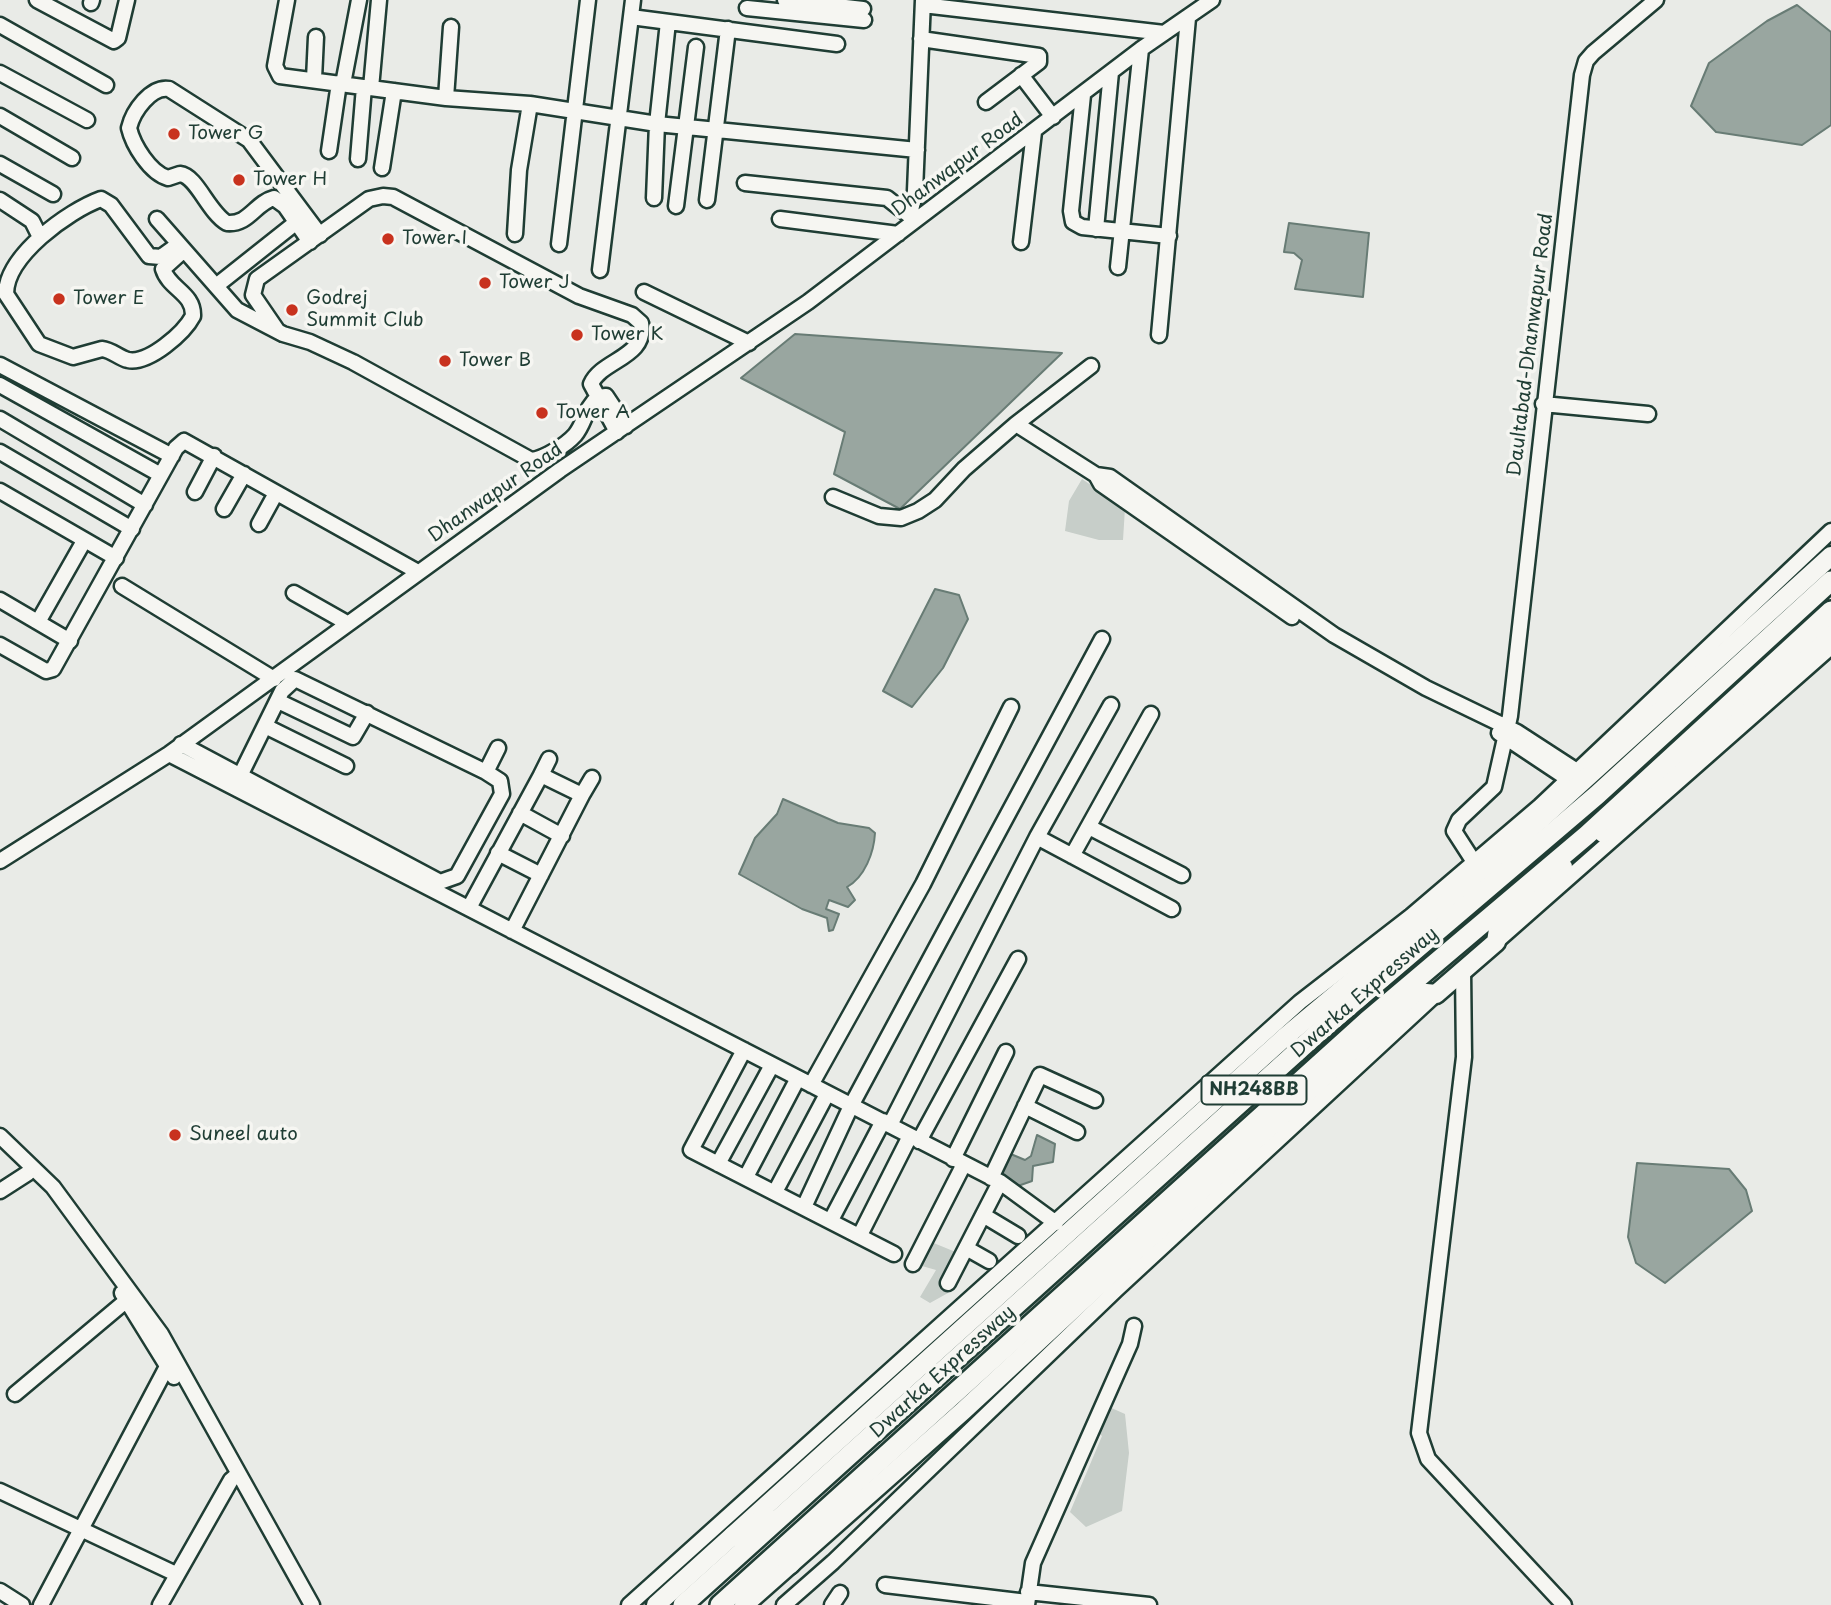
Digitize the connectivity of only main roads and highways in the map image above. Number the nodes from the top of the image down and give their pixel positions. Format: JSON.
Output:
{"nodes":[{"id":1,"x":1831,"y":556,"type":"edge"},
{"id":2,"x":1831,"y":581,"type":"edge"},
{"id":3,"x":1831,"y":611,"type":"edge"},
{"id":4,"x":1831,"y":631,"type":"edge"},
{"id":5,"x":881,"y":1426,"type":"junction"},
{"id":6,"x":895,"y":1447,"type":"junction"},
{"id":7,"x":733,"y":1536,"type":"junction"},
{"id":8,"x":790,"y":1563,"type":"junction"},
{"id":9,"x":656,"y":1605,"type":"edge"},
{"id":10,"x":683,"y":1605,"type":"edge"},
{"id":11,"x":720,"y":1605,"type":"edge"},
{"id":12,"x":744,"y":1605,"type":"edge"}],
"edges":[{"from":1,"to":7,"type":"main road"},
{"from":2,"to":5,"type":"highway","name":"Dwarka Expressway","number":"NH248BB"},
{"from":3,"to":6,"type":"highway","name":"Dwarka Expressway","number":"NH248BB"},
{"from":4,"to":8,"type":"main road"},
{"from":5,"to":7,"type":"highway"},
{"from":5,"to":10,"type":"highway","name":"Dwarka Expressway","number":"NH248BB"},
{"from":6,"to":8,"type":"highway"},
{"from":6,"to":11,"type":"highway","name":"Dwarka Expressway","number":"NH248BB"},
{"from":7,"to":9,"type":"main road"},
{"from":8,"to":12,"type":"main road"}]}
